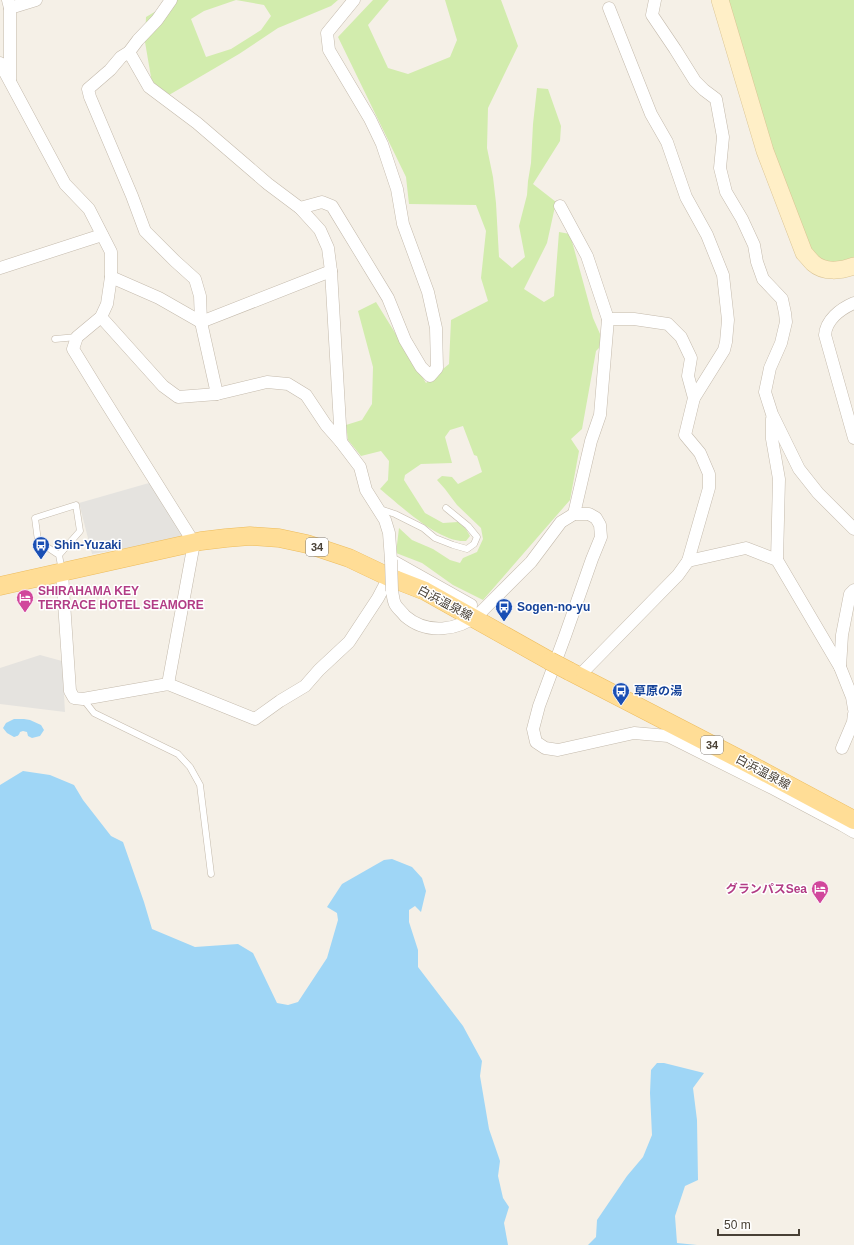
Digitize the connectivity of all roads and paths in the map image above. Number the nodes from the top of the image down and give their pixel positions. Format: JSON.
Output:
{"nodes":[{"id":1,"x":36,"y":0,"type":"edge"},
{"id":2,"x":171,"y":0,"type":"edge"},
{"id":3,"x":354,"y":0,"type":"edge"},
{"id":4,"x":655,"y":0,"type":"edge"},
{"id":5,"x":720,"y":0,"type":"edge"},
{"id":6,"x":9,"y":4,"type":"edge"},
{"id":7,"x":609,"y":8,"type":"dead end"},
{"id":8,"x":129,"y":52,"type":"junction"},
{"id":9,"x":0,"y":63,"type":"edge"},
{"id":10,"x":10,"y":83,"type":"junction"},
{"id":11,"x":560,"y":206,"type":"dead end"},
{"id":12,"x":300,"y":208,"type":"junction"},
{"id":13,"x":102,"y":235,"type":"junction"},
{"id":14,"x":854,"y":266,"type":"edge"},
{"id":15,"x":0,"y":268,"type":"edge"},
{"id":16,"x":331,"y":271,"type":"junction"},
{"id":17,"x":111,"y":277,"type":"junction"},
{"id":18,"x":854,"y":304,"type":"edge"},
{"id":19,"x":101,"y":317,"type":"junction"},
{"id":20,"x":608,"y":319,"type":"junction"},
{"id":21,"x":201,"y":322,"type":"junction"},
{"id":22,"x":77,"y":337,"type":"junction"},
{"id":23,"x":54,"y":339,"type":"dead end"},
{"id":24,"x":217,"y":394,"type":"junction"},
{"id":25,"x":694,"y":398,"type":"junction"},
{"id":26,"x":772,"y":414,"type":"junction"},
{"id":27,"x":854,"y":438,"type":"edge"},
{"id":28,"x":342,"y":442,"type":"junction"},
{"id":29,"x":446,"y":508,"type":"dead end"},
{"id":30,"x":378,"y":509,"type":"junction"},
{"id":31,"x":574,"y":514,"type":"junction"},
{"id":32,"x":854,"y":529,"type":"edge"},
{"id":33,"x":194,"y":543,"type":"junction"},
{"id":34,"x":59,"y":555,"type":"junction"},
{"id":35,"x":777,"y":560,"type":"junction"},
{"id":36,"x":688,"y":562,"type":"junction"},
{"id":37,"x":62,"y":573,"type":"junction"},
{"id":38,"x":390,"y":576,"type":"junction"},
{"id":39,"x":0,"y":586,"type":"edge"},
{"id":40,"x":854,"y":590,"type":"edge"},
{"id":41,"x":472,"y":618,"type":"junction"},
{"id":42,"x":840,"y":667,"type":"junction"},
{"id":43,"x":574,"y":674,"type":"junction"},
{"id":44,"x":168,"y":684,"type":"junction"},
{"id":45,"x":82,"y":699,"type":"junction"},
{"id":46,"x":854,"y":709,"type":"edge"},
{"id":47,"x":854,"y":714,"type":"edge"},
{"id":48,"x":842,"y":748,"type":"dead end"},
{"id":49,"x":854,"y":820,"type":"edge"},
{"id":50,"x":854,"y":832,"type":"edge"},
{"id":51,"x":211,"y":874,"type":"dead end"}],
"edges":[{"from":1,"to":6,"type":"street"},
{"from":2,"to":8,"type":"street"},
{"from":3,"to":12,"type":"street"},
{"from":4,"to":26,"type":"street"},
{"from":5,"to":14,"type":"street"},
{"from":6,"to":10,"type":"street"},
{"from":7,"to":25,"type":"street"},
{"from":8,"to":12,"type":"street"},
{"from":8,"to":21,"type":"street"},
{"from":9,"to":10,"type":"street"},
{"from":10,"to":13,"type":"street"},
{"from":11,"to":20,"type":"street"},
{"from":12,"to":16,"type":"street"},
{"from":13,"to":15,"type":"street"},
{"from":13,"to":17,"type":"street"},
{"from":16,"to":21,"type":"street"},
{"from":16,"to":28,"type":"street"},
{"from":17,"to":19,"type":"street"},
{"from":17,"to":21,"type":"street"},
{"from":18,"to":27,"type":"street"},
{"from":19,"to":22,"type":"street"},
{"from":19,"to":24,"type":"street"},
{"from":20,"to":25,"type":"street"},
{"from":20,"to":31,"type":"street"},
{"from":21,"to":24,"type":"street"},
{"from":22,"to":23,"type":"lane"},
{"from":22,"to":33,"type":"street"},
{"from":24,"to":28,"type":"street"},
{"from":25,"to":36,"type":"street"},
{"from":26,"to":32,"type":"street"},
{"from":26,"to":35,"type":"street"},
{"from":28,"to":30,"type":"street"},
{"from":29,"to":30,"type":"lane"},
{"from":30,"to":38,"type":"street"},
{"from":31,"to":41,"type":"street"},
{"from":31,"to":50,"type":"street"},
{"from":33,"to":37,"type":"main road","name":"白浜温泉線","number":"34"},
{"from":33,"to":38,"type":"main road","name":"白浜温泉線","number":"34"},
{"from":33,"to":44,"type":"street"},
{"from":34,"to":34,"type":"lane"},
{"from":34,"to":37,"type":"lane"},
{"from":35,"to":36,"type":"street"},
{"from":35,"to":42,"type":"street"},
{"from":36,"to":43,"type":"street"},
{"from":37,"to":39,"type":"main road","name":"白浜温泉線","number":"34"},
{"from":37,"to":45,"type":"street"},
{"from":38,"to":41,"type":"main road","name":"白浜温泉線","number":"34"},
{"from":38,"to":41,"type":"street"},
{"from":38,"to":44,"type":"street"},
{"from":40,"to":42,"type":"street"},
{"from":41,"to":43,"type":"main road","name":"白浜温泉線","number":"34","bridge":true},
{"from":42,"to":46,"type":"street"},
{"from":43,"to":49,"type":"main road","name":"白浜温泉線","number":"34"},
{"from":44,"to":45,"type":"street"},
{"from":45,"to":51,"type":"lane"},
{"from":47,"to":48,"type":"street"}]}
